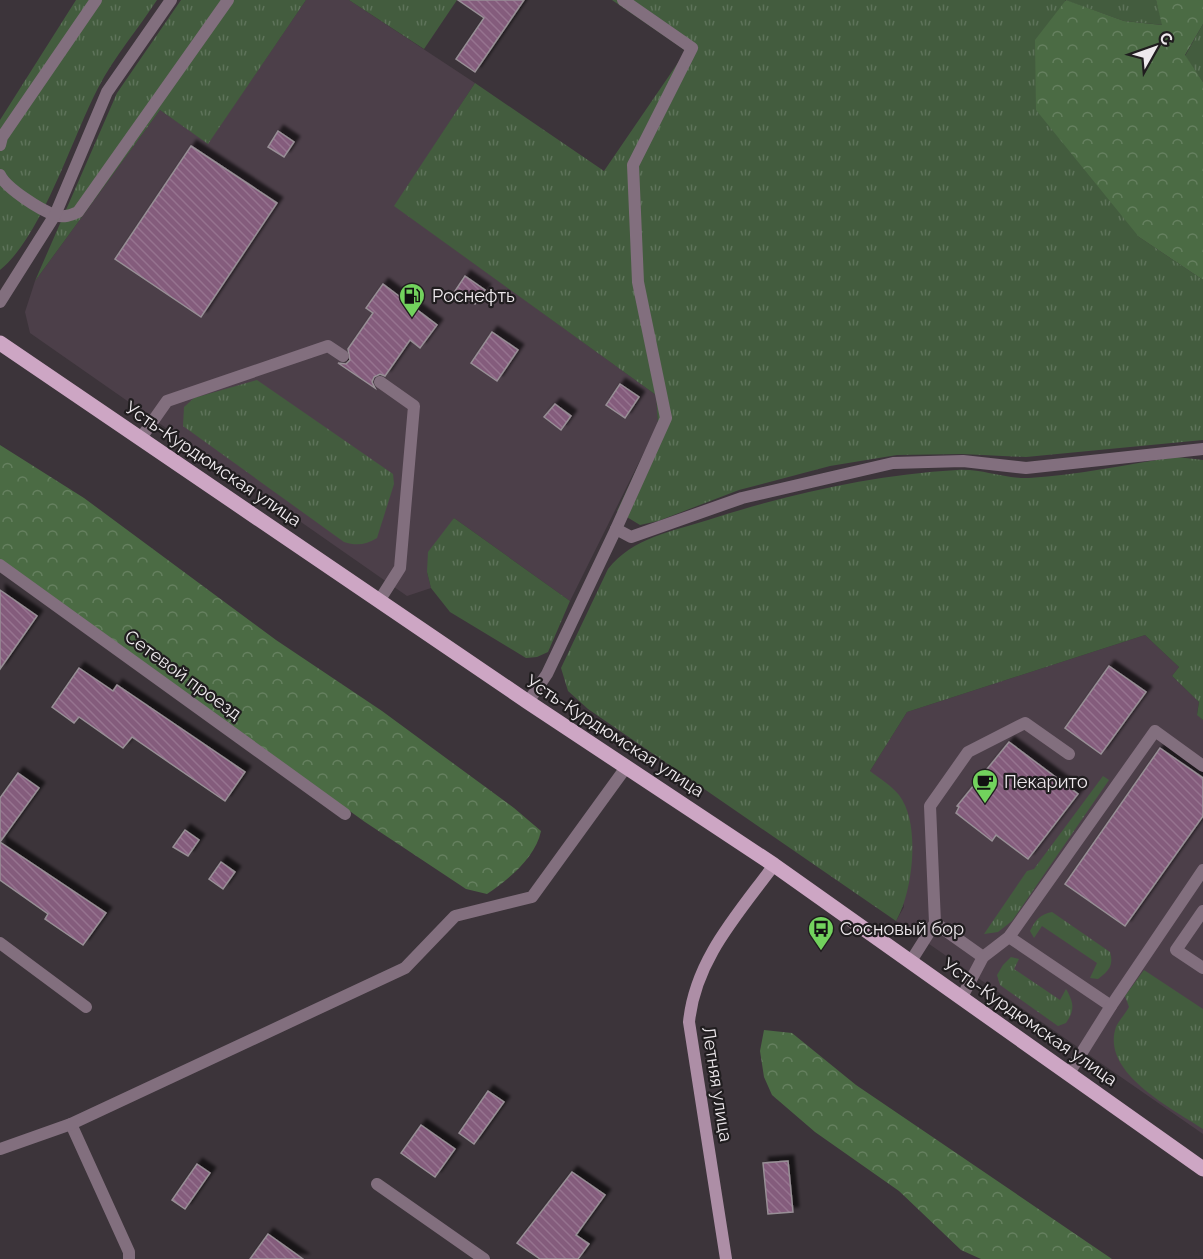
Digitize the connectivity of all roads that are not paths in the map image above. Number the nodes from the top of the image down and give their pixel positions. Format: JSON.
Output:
{"nodes":[{"id":1,"x":96,"y":0,"type":"edge"},
{"id":2,"x":171,"y":0,"type":"edge"},
{"id":3,"x":228,"y":0,"type":"edge"},
{"id":4,"x":623,"y":0,"type":"edge"},
{"id":5,"x":0,"y":145,"type":"edge"},
{"id":6,"x":0,"y":175,"type":"edge"},
{"id":7,"x":55,"y":215,"type":"junction"},
{"id":8,"x":0,"y":302,"type":"edge"},
{"id":9,"x":0,"y":343,"type":"edge"},
{"id":10,"x":343,"y":356,"type":"dead end"},
{"id":11,"x":380,"y":382,"type":"dead end"},
{"id":12,"x":141,"y":438,"type":"junction"},
{"id":13,"x":1203,"y":449,"type":"edge"},
{"id":14,"x":616,"y":530,"type":"junction"},
{"id":15,"x":0,"y":565,"type":"edge"},
{"id":16,"x":379,"y":602,"type":"junction"},
{"id":17,"x":528,"y":702,"type":"junction"},
{"id":18,"x":1069,"y":754,"type":"dead end"},
{"id":19,"x":627,"y":766,"type":"junction"},
{"id":20,"x":1203,"y":766,"type":"edge"},
{"id":21,"x":345,"y":814,"type":"dead end"},
{"id":22,"x":774,"y":865,"type":"junction"},
{"id":23,"x":1203,"y":870,"type":"edge"},
{"id":24,"x":1203,"y":910,"type":"edge"},
{"id":25,"x":935,"y":923,"type":"junction"},
{"id":26,"x":1009,"y":937,"type":"junction"},
{"id":27,"x":0,"y":943,"type":"edge"},
{"id":28,"x":982,"y":957,"type":"junction"},
{"id":29,"x":911,"y":961,"type":"junction"},
{"id":30,"x":1203,"y":968,"type":"edge"},
{"id":31,"x":962,"y":997,"type":"junction"},
{"id":32,"x":1111,"y":1006,"type":"junction"},
{"id":33,"x":86,"y":1007,"type":"dead end"},
{"id":34,"x":1069,"y":1073,"type":"junction"},
{"id":35,"x":71,"y":1124,"type":"junction"},
{"id":36,"x":0,"y":1149,"type":"edge"},
{"id":37,"x":1203,"y":1169,"type":"edge"},
{"id":38,"x":377,"y":1184,"type":"dead end"},
{"id":39,"x":129,"y":1259,"type":"edge"},
{"id":40,"x":484,"y":1259,"type":"edge"},
{"id":41,"x":726,"y":1259,"type":"edge"}],
"edges":[{"from":1,"to":5,"type":"street"},
{"from":2,"to":7,"type":"street"},
{"from":3,"to":7,"type":"street"},
{"from":4,"to":14,"type":"street"},
{"from":6,"to":7,"type":"street"},
{"from":7,"to":8,"type":"street"},
{"from":9,"to":12,"type":"main road","name":"Усть-Курдюмская улица"},
{"from":10,"to":12,"type":"street"},
{"from":11,"to":16,"type":"street"},
{"from":12,"to":16,"type":"main road","name":"Усть-Курдюмская улица"},
{"from":13,"to":14,"type":"street"},
{"from":14,"to":17,"type":"street"},
{"from":15,"to":21,"type":"street","name":"Сетевой проезд"},
{"from":16,"to":17,"type":"main road","name":"Усть-Курдюмская улица"},
{"from":17,"to":19,"type":"main road","name":"Усть-Курдюмская улица"},
{"from":18,"to":25,"type":"street"},
{"from":19,"to":22,"type":"main road","name":"Усть-Курдюмская улица"},
{"from":19,"to":35,"type":"street"},
{"from":20,"to":26,"type":"street"},
{"from":22,"to":29,"type":"main road","name":"Усть-Курдюмская улица"},
{"from":22,"to":41,"type":"street","name":"Летняя улица"},
{"from":23,"to":32,"type":"street"},
{"from":24,"to":30,"type":"street"},
{"from":25,"to":28,"type":"street"},
{"from":25,"to":29,"type":"street"},
{"from":26,"to":28,"type":"street"},
{"from":26,"to":32,"type":"street"},
{"from":27,"to":33,"type":"street"},
{"from":28,"to":31,"type":"street"},
{"from":29,"to":31,"type":"main road","name":"Усть-Курдюмская улица"},
{"from":31,"to":34,"type":"main road","name":"Усть-Курдюмская улица"},
{"from":32,"to":34,"type":"street"},
{"from":34,"to":37,"type":"main road","name":"Усть-Курдюмская улица"},
{"from":35,"to":36,"type":"street"},
{"from":35,"to":39,"type":"street"},
{"from":38,"to":40,"type":"street"}]}
